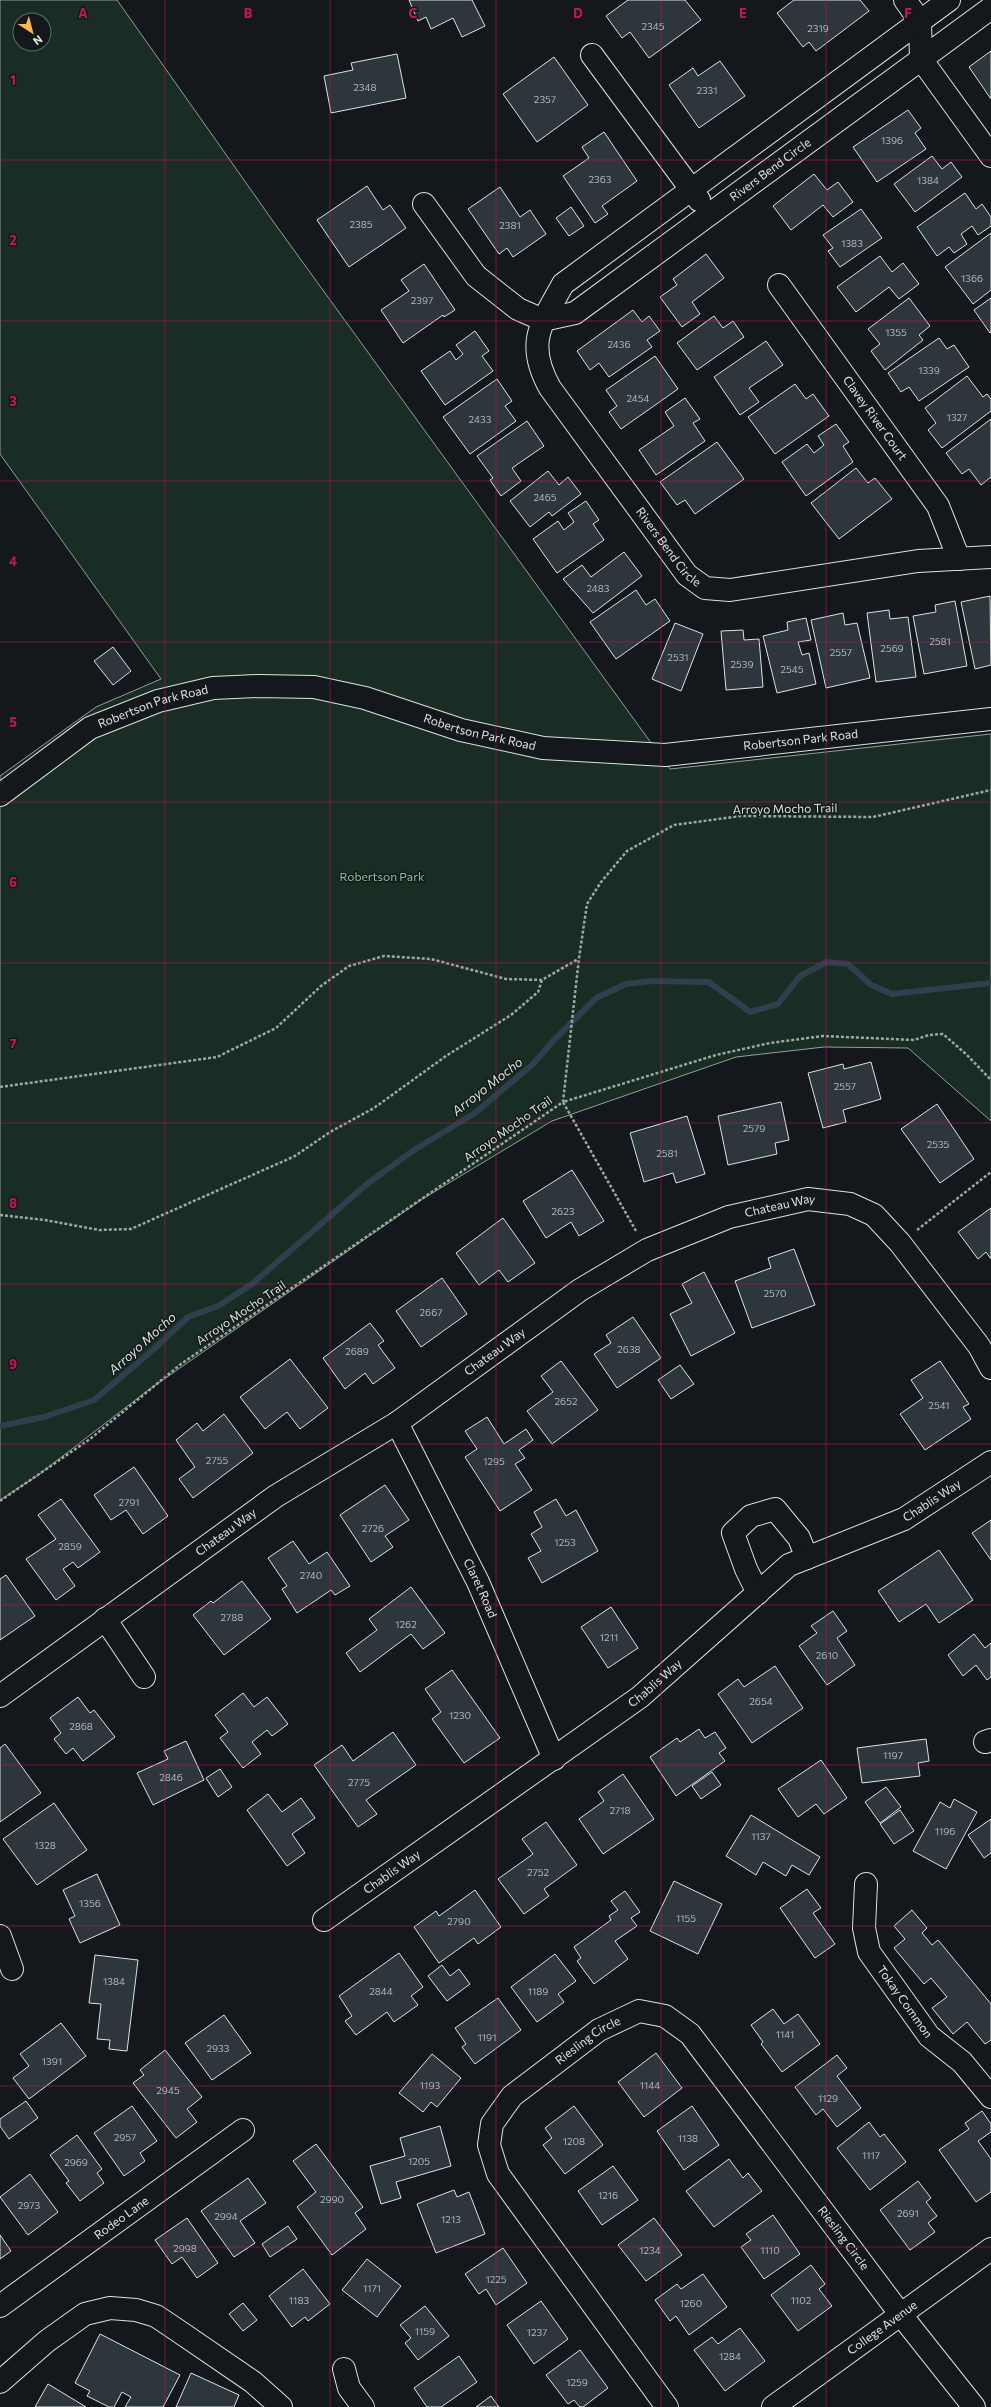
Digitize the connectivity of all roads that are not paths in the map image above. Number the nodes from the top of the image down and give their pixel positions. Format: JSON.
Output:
{"nodes":[{"id":1,"x":905,"y":0,"type":"edge"},
{"id":2,"x":949,"y":0,"type":"edge"},
{"id":3,"x":991,"y":8,"type":"edge"},
{"id":4,"x":920,"y":21,"type":"junction"},
{"id":5,"x":592,"y":55,"type":"dead end"},
{"id":6,"x":921,"y":59,"type":"junction"},
{"id":7,"x":989,"y":151,"type":"edge"},
{"id":8,"x":692,"y":189,"type":"junction"},
{"id":9,"x":424,"y":204,"type":"dead end"},
{"id":10,"x":709,"y":215,"type":"junction"},
{"id":11,"x":779,"y":285,"type":"dead end"},
{"id":12,"x":543,"y":320,"type":"junction"},
{"id":13,"x":991,"y":557,"type":"edge"},
{"id":14,"x":959,"y":559,"type":"junction"},
{"id":15,"x":991,"y":719,"type":"edge"},
{"id":16,"x":0,"y":795,"type":"edge"},
{"id":17,"x":985,"y":1342,"type":"edge"},
{"id":18,"x":991,"y":1368,"type":"edge"},
{"id":19,"x":397,"y":1423,"type":"junction"},
{"id":20,"x":991,"y":1462,"type":"edge"},
{"id":21,"x":807,"y":1558,"type":"junction"},
{"id":22,"x":758,"y":1593,"type":"junction"},
{"id":23,"x":105,"y":1619,"type":"junction"},
{"id":24,"x":144,"y":1677,"type":"dead end"},
{"id":25,"x":0,"y":1696,"type":"edge"},
{"id":26,"x":554,"y":1759,"type":"junction"},
{"id":27,"x":866,"y":1884,"type":"dead end"},
{"id":28,"x":324,"y":1920,"type":"dead end"},
{"id":29,"x":0,"y":1936,"type":"edge"},
{"id":30,"x":12,"y":1969,"type":"dead end"},
{"id":31,"x":991,"y":2097,"type":"edge"},
{"id":32,"x":243,"y":2130,"type":"dead end"},
{"id":33,"x":991,"y":2249,"type":"edge"},
{"id":34,"x":0,"y":2306,"type":"edge"},
{"id":35,"x":901,"y":2315,"type":"junction"},
{"id":36,"x":344,"y":2370,"type":"dead end"},
{"id":37,"x":0,"y":2382,"type":"edge"},
{"id":38,"x":281,"y":2407,"type":"edge"},
{"id":39,"x":363,"y":2407,"type":"edge"},
{"id":40,"x":667,"y":2407,"type":"edge"},
{"id":41,"x":773,"y":2407,"type":"edge"},
{"id":42,"x":974,"y":2407,"type":"edge"}],
"edges":[{"from":1,"to":4,"type":"street"},
{"from":2,"to":4,"type":"street","name":"Rivers Bend Circle"},
{"from":3,"to":6,"type":"street","name":"Rivers Bend Circle"},
{"from":4,"to":6,"type":"street"},
{"from":4,"to":8,"type":"street","name":"Rivers Bend Circle"},
{"from":5,"to":8,"type":"street"},
{"from":6,"to":7,"type":"street"},
{"from":6,"to":10,"type":"street","name":"Rivers Bend Circle"},
{"from":8,"to":10,"type":"street"},
{"from":8,"to":12,"type":"street","name":"Rivers Bend Circle"},
{"from":9,"to":12,"type":"street"},
{"from":10,"to":12,"type":"street","name":"Rivers Bend Circle"},
{"from":11,"to":14,"type":"street","name":"Clavey River Court"},
{"from":12,"to":14,"type":"street","name":"Rivers Bend Circle"},
{"from":13,"to":14,"type":"street","name":"Rivers Bend Circle"},
{"from":15,"to":16,"type":"street","name":"Robertson Park Road"},
{"from":17,"to":18,"type":"street"},
{"from":17,"to":19,"type":"street","name":"Chateau Way"},
{"from":19,"to":23,"type":"street","name":"Chateau Way"},
{"from":19,"to":26,"type":"street","name":"Claret Road"},
{"from":20,"to":21,"type":"street","name":"Chablis Way"},
{"from":21,"to":22,"type":"street","name":"Chablis Way"},
{"from":21,"to":22,"type":"street"},
{"from":22,"to":26,"type":"street","name":"Chablis Way"},
{"from":23,"to":24,"type":"street"},
{"from":23,"to":25,"type":"street","name":"Chateau Way"},
{"from":26,"to":28,"type":"street","name":"Chablis Way"},
{"from":27,"to":31,"type":"street","name":"Tokay Common"},
{"from":29,"to":30,"type":"street"},
{"from":32,"to":34,"type":"street","name":"Rodeo Lane"},
{"from":33,"to":35,"type":"street","name":"College Avenue"},
{"from":35,"to":40,"type":"street","name":"Riesling Circle"},
{"from":35,"to":41,"type":"street","name":"College Avenue"},
{"from":35,"to":42,"type":"street","name":"Riesling Circle"},
{"from":36,"to":39,"type":"street"},
{"from":37,"to":38,"type":"street"}]}
